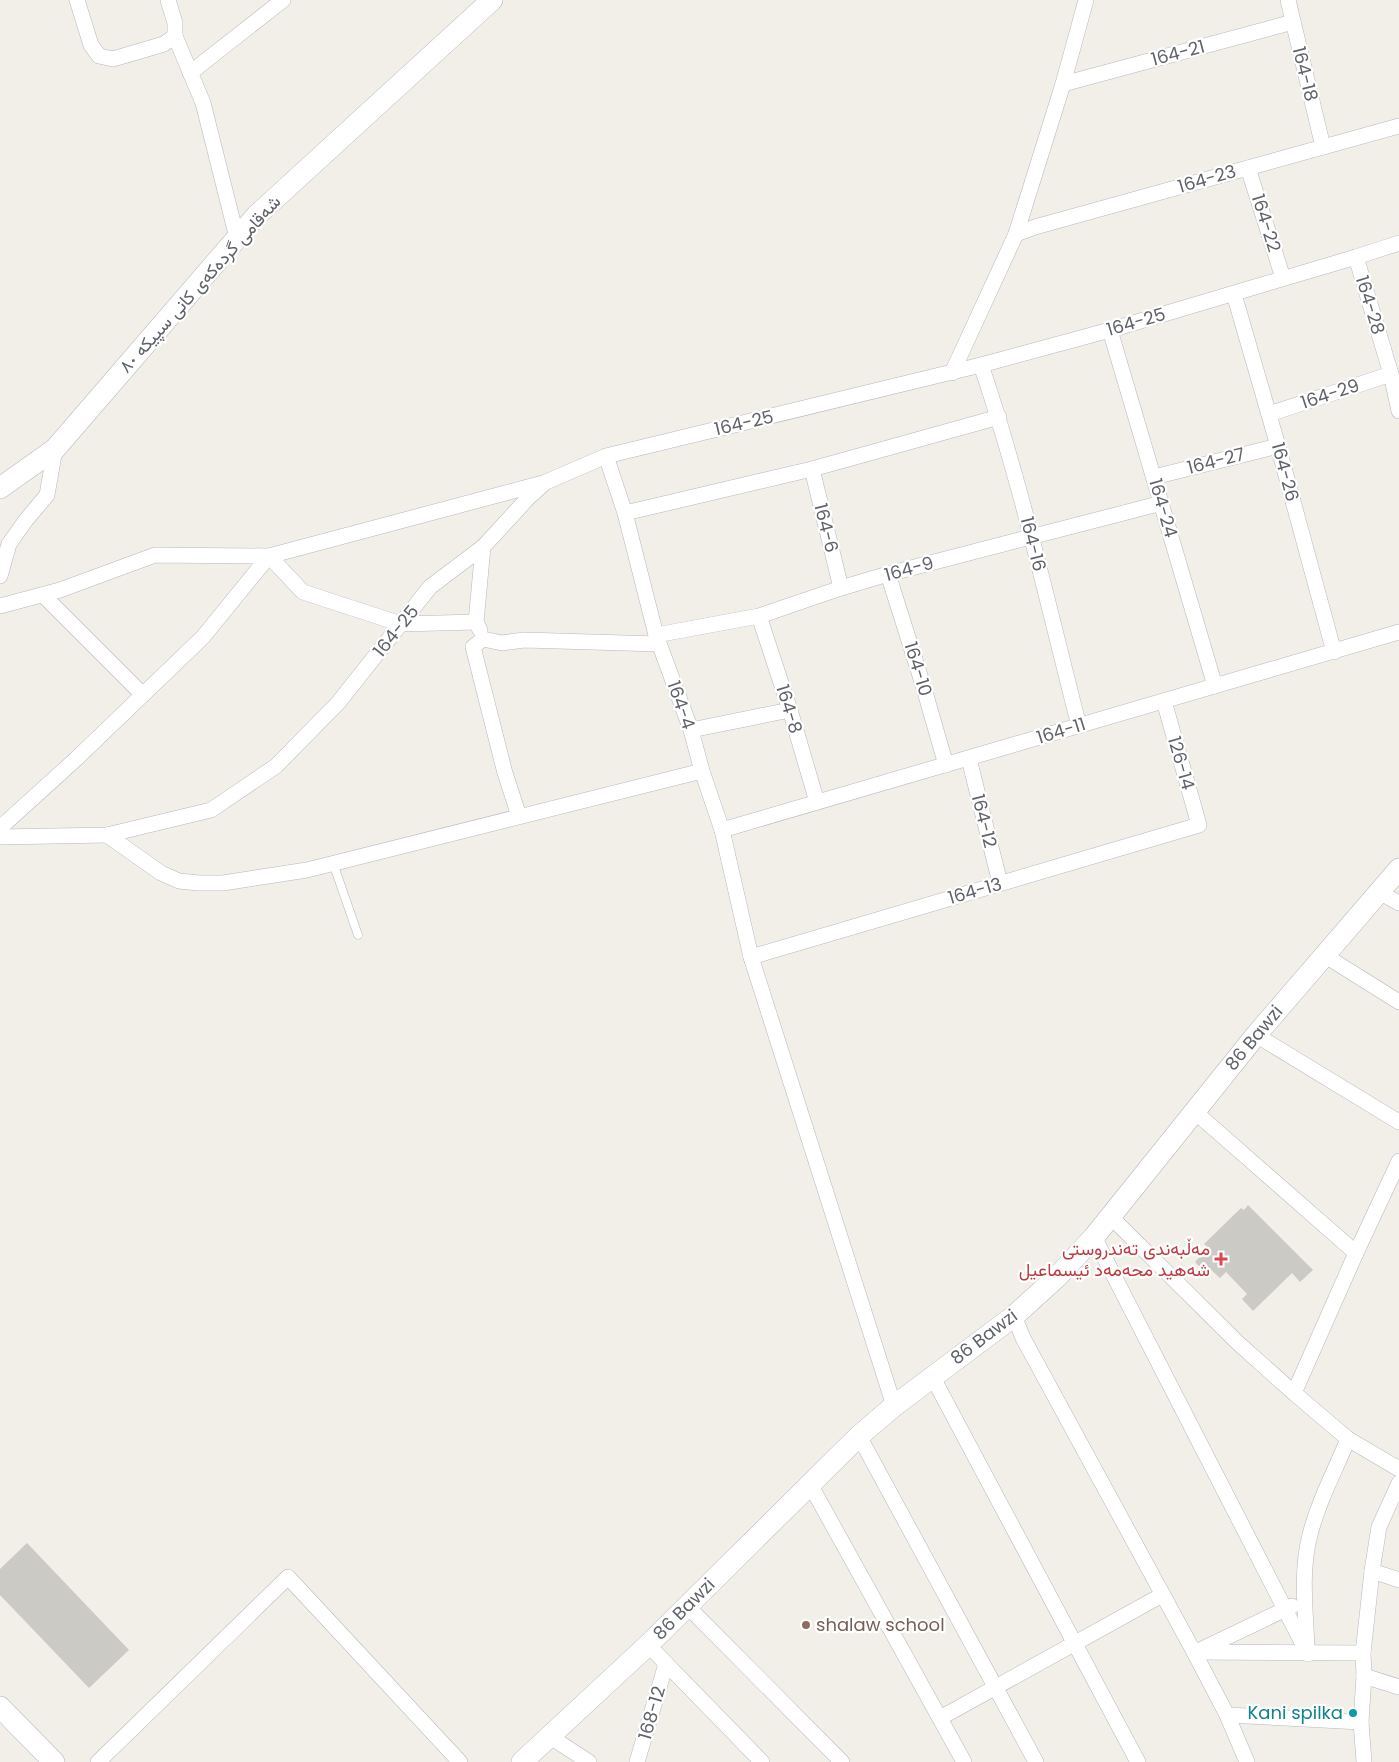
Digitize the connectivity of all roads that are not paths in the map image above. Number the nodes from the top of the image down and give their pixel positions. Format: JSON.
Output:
{"nodes":[{"id":1,"x":76,"y":0,"type":"edge"},
{"id":2,"x":168,"y":0,"type":"edge"},
{"id":3,"x":283,"y":0,"type":"edge"},
{"id":4,"x":492,"y":0,"type":"edge"},
{"id":5,"x":1086,"y":0,"type":"edge"},
{"id":6,"x":1288,"y":0,"type":"edge"},
{"id":7,"x":1293,"y":22,"type":"junction"},
{"id":8,"x":175,"y":36,"type":"junction"},
{"id":9,"x":190,"y":73,"type":"junction"},
{"id":10,"x":1063,"y":84,"type":"junction"},
{"id":11,"x":1399,"y":126,"type":"edge"},
{"id":12,"x":1323,"y":147,"type":"junction"},
{"id":13,"x":1248,"y":168,"type":"junction"},
{"id":14,"x":1016,"y":234,"type":"junction"},
{"id":15,"x":237,"y":238,"type":"junction"},
{"id":16,"x":1399,"y":243,"type":"edge"},
{"id":17,"x":1356,"y":257,"type":"junction"},
{"id":18,"x":1283,"y":278,"type":"junction"},
{"id":19,"x":1234,"y":294,"type":"junction"},
{"id":20,"x":1110,"y":330,"type":"junction"},
{"id":21,"x":981,"y":365,"type":"junction"},
{"id":22,"x":952,"y":373,"type":"junction"},
{"id":23,"x":1391,"y":374,"type":"junction"},
{"id":24,"x":1399,"y":411,"type":"edge"},
{"id":25,"x":1269,"y":414,"type":"junction"},
{"id":26,"x":998,"y":417,"type":"junction"},
{"id":27,"x":1278,"y":446,"type":"junction"},
{"id":28,"x":55,"y":450,"type":"junction"},
{"id":29,"x":606,"y":456,"type":"junction"},
{"id":30,"x":812,"y":468,"type":"junction"},
{"id":31,"x":1154,"y":477,"type":"junction"},
{"id":32,"x":546,"y":482,"type":"junction"},
{"id":33,"x":0,"y":488,"type":"edge"},
{"id":34,"x":1162,"y":503,"type":"junction"},
{"id":35,"x":625,"y":513,"type":"junction"},
{"id":36,"x":1031,"y":536,"type":"junction"},
{"id":37,"x":483,"y":547,"type":"junction"},
{"id":38,"x":269,"y":556,"type":"junction"},
{"id":39,"x":888,"y":574,"type":"junction"},
{"id":40,"x":0,"y":576,"type":"edge"},
{"id":41,"x":841,"y":588,"type":"junction"},
{"id":42,"x":43,"y":595,"type":"junction"},
{"id":43,"x":0,"y":605,"type":"edge"},
{"id":44,"x":759,"y":616,"type":"junction"},
{"id":45,"x":476,"y":622,"type":"junction"},
{"id":46,"x":401,"y":624,"type":"junction"},
{"id":47,"x":1399,"y":632,"type":"edge"},
{"id":48,"x":483,"y":639,"type":"junction"},
{"id":49,"x":658,"y":640,"type":"junction"},
{"id":50,"x":1334,"y":652,"type":"junction"},
{"id":51,"x":1215,"y":686,"type":"junction"},
{"id":52,"x":143,"y":695,"type":"junction"},
{"id":53,"x":1164,"y":701,"type":"junction"},
{"id":54,"x":790,"y":710,"type":"junction"},
{"id":55,"x":1079,"y":726,"type":"junction"},
{"id":56,"x":691,"y":730,"type":"junction"},
{"id":57,"x":969,"y":759,"type":"junction"},
{"id":58,"x":946,"y":765,"type":"junction"},
{"id":59,"x":702,"y":771,"type":"junction"},
{"id":60,"x":817,"y":802,"type":"junction"},
{"id":61,"x":519,"y":816,"type":"junction"},
{"id":62,"x":1199,"y":825,"type":"joint"},
{"id":63,"x":0,"y":828,"type":"edge"},
{"id":64,"x":722,"y":830,"type":"junction"},
{"id":65,"x":107,"y":835,"type":"junction"},
{"id":66,"x":0,"y":837,"type":"edge"},
{"id":67,"x":333,"y":863,"type":"junction"},
{"id":68,"x":1399,"y":869,"type":"edge"},
{"id":69,"x":1000,"y":883,"type":"junction"},
{"id":70,"x":1379,"y":892,"type":"junction"},
{"id":71,"x":1399,"y":903,"type":"edge"},
{"id":72,"x":358,"y":935,"type":"dead end"},
{"id":73,"x":1324,"y":955,"type":"junction"},
{"id":74,"x":751,"y":956,"type":"junction"},
{"id":75,"x":1399,"y":1002,"type":"edge"},
{"id":76,"x":1256,"y":1035,"type":"junction"},
{"id":77,"x":1194,"y":1111,"type":"junction"},
{"id":78,"x":1399,"y":1122,"type":"edge"},
{"id":79,"x":1399,"y":1161,"type":"edge"},
{"id":80,"x":1111,"y":1217,"type":"junction"},
{"id":81,"x":1094,"y":1237,"type":"junction"},
{"id":82,"x":1356,"y":1253,"type":"junction"},
{"id":83,"x":1014,"y":1316,"type":"junction"},
{"id":84,"x":932,"y":1376,"type":"junction"},
{"id":85,"x":1294,"y":1393,"type":"junction"},
{"id":86,"x":894,"y":1406,"type":"junction"},
{"id":87,"x":859,"y":1436,"type":"junction"},
{"id":88,"x":1348,"y":1439,"type":"junction"},
{"id":89,"x":1399,"y":1469,"type":"edge"},
{"id":90,"x":1399,"y":1483,"type":"edge"},
{"id":91,"x":811,"y":1486,"type":"junction"},
{"id":92,"x":1372,"y":1571,"type":"junction"},
{"id":93,"x":1399,"y":1580,"type":"edge"},
{"id":94,"x":1162,"y":1595,"type":"junction"},
{"id":95,"x":1306,"y":1600,"type":"junction"},
{"id":96,"x":687,"y":1606,"type":"junction"},
{"id":97,"x":1285,"y":1609,"type":"junction"},
{"id":98,"x":1074,"y":1644,"type":"junction"},
{"id":99,"x":648,"y":1645,"type":"junction"},
{"id":100,"x":1194,"y":1652,"type":"junction"},
{"id":101,"x":1363,"y":1653,"type":"junction"},
{"id":102,"x":1308,"y":1654,"type":"junction"},
{"id":103,"x":666,"y":1664,"type":"junction"},
{"id":104,"x":1364,"y":1676,"type":"junction"},
{"id":105,"x":995,"y":1687,"type":"junction"},
{"id":106,"x":1399,"y":1687,"type":"edge"},
{"id":107,"x":0,"y":1707,"type":"edge"},
{"id":108,"x":1227,"y":1716,"type":"junction"},
{"id":109,"x":940,"y":1718,"type":"junction"},
{"id":110,"x":1361,"y":1722,"type":"junction"},
{"id":111,"x":549,"y":1736,"type":"junction"},
{"id":112,"x":54,"y":1762,"type":"edge"},
{"id":113,"x":98,"y":1762,"type":"edge"},
{"id":114,"x":460,"y":1762,"type":"edge"},
{"id":115,"x":522,"y":1762,"type":"edge"},
{"id":116,"x":589,"y":1762,"type":"edge"},
{"id":117,"x":638,"y":1762,"type":"edge"},
{"id":118,"x":762,"y":1762,"type":"edge"},
{"id":119,"x":842,"y":1762,"type":"edge"},
{"id":120,"x":964,"y":1762,"type":"edge"},
{"id":121,"x":1036,"y":1762,"type":"edge"},
{"id":122,"x":1138,"y":1762,"type":"edge"},
{"id":123,"x":1247,"y":1762,"type":"edge"},
{"id":124,"x":1364,"y":1762,"type":"edge"}],
"edges":[{"from":1,"to":8,"type":"street"},
{"from":2,"to":8,"type":"street"},
{"from":3,"to":9,"type":"street"},
{"from":4,"to":15,"type":"street","name":"شەقامی گردەکەی کانی سپیکە ٨٠"},
{"from":5,"to":10,"type":"street"},
{"from":6,"to":7,"type":"street","name":"164-18"},
{"from":7,"to":10,"type":"street","name":"164-21"},
{"from":7,"to":12,"type":"street","name":"164-18"},
{"from":8,"to":9,"type":"street"},
{"from":9,"to":15,"type":"street"},
{"from":10,"to":14,"type":"street"},
{"from":11,"to":12,"type":"street","name":"164-23"},
{"from":12,"to":13,"type":"street","name":"164-23"},
{"from":13,"to":14,"type":"street","name":"164-23"},
{"from":13,"to":18,"type":"street","name":"164-22"},
{"from":14,"to":22,"type":"street"},
{"from":15,"to":28,"type":"street","name":"شەقامی گردەکەی کانی سپیکە ٨٠"},
{"from":16,"to":17,"type":"street","name":"164-25"},
{"from":17,"to":18,"type":"street","name":"164-25"},
{"from":17,"to":23,"type":"street","name":"164-28"},
{"from":18,"to":19,"type":"street","name":"164-25"},
{"from":19,"to":20,"type":"street","name":"164-25"},
{"from":19,"to":25,"type":"street","name":"164-26"},
{"from":20,"to":21,"type":"street","name":"164-25"},
{"from":20,"to":31,"type":"street","name":"164-24"},
{"from":21,"to":22,"type":"street","name":"164-25"},
{"from":21,"to":26,"type":"street","name":"164-16"},
{"from":22,"to":29,"type":"street","name":"164-25"},
{"from":23,"to":24,"type":"street","name":"164-28"},
{"from":23,"to":25,"type":"street","name":"164-29"},
{"from":25,"to":27,"type":"street","name":"164-26"},
{"from":26,"to":30,"type":"street"},
{"from":26,"to":36,"type":"street","name":"164-16"},
{"from":27,"to":31,"type":"street","name":"164-27"},
{"from":27,"to":50,"type":"street","name":"164-26"},
{"from":28,"to":33,"type":"street","name":"شەقامی گردەکەی کانی سپیکە ٨٠"},
{"from":28,"to":40,"type":"street"},
{"from":29,"to":32,"type":"street","name":"164-25"},
{"from":29,"to":35,"type":"street","name":"164-4"},
{"from":30,"to":35,"type":"street"},
{"from":30,"to":41,"type":"street","name":"164-6"},
{"from":31,"to":34,"type":"street","name":"164-24"},
{"from":32,"to":37,"type":"street","name":"164-25"},
{"from":32,"to":38,"type":"street"},
{"from":34,"to":36,"type":"street","name":"164-9"},
{"from":34,"to":51,"type":"street","name":"164-24"},
{"from":35,"to":49,"type":"street","name":"164-4"},
{"from":36,"to":39,"type":"street","name":"164-9"},
{"from":36,"to":55,"type":"street","name":"164-16"},
{"from":37,"to":45,"type":"street"},
{"from":37,"to":46,"type":"street","name":"164-25"},
{"from":38,"to":42,"type":"street"},
{"from":38,"to":46,"type":"street"},
{"from":38,"to":52,"type":"street"},
{"from":39,"to":41,"type":"street","name":"164-9"},
{"from":39,"to":58,"type":"street","name":"164-10"},
{"from":41,"to":44,"type":"street","name":"164-9"},
{"from":42,"to":43,"type":"street"},
{"from":42,"to":52,"type":"street"},
{"from":44,"to":49,"type":"street","name":"164-9"},
{"from":44,"to":54,"type":"street","name":"164-8"},
{"from":45,"to":46,"type":"street"},
{"from":45,"to":48,"type":"street"},
{"from":46,"to":65,"type":"street","name":"164-25"},
{"from":47,"to":50,"type":"street","name":"164-11"},
{"from":48,"to":49,"type":"street","name":"164-9"},
{"from":48,"to":61,"type":"street"},
{"from":49,"to":56,"type":"street","name":"164-4"},
{"from":50,"to":51,"type":"street","name":"164-11"},
{"from":51,"to":53,"type":"street","name":"164-11"},
{"from":52,"to":63,"type":"street"},
{"from":53,"to":55,"type":"street","name":"164-11"},
{"from":53,"to":62,"type":"street","name":"126-14"},
{"from":54,"to":56,"type":"street"},
{"from":54,"to":60,"type":"street","name":"164-8"},
{"from":55,"to":57,"type":"street","name":"164-11"},
{"from":56,"to":59,"type":"street","name":"164-4"},
{"from":57,"to":58,"type":"street","name":"164-11"},
{"from":57,"to":69,"type":"street","name":"164-12"},
{"from":58,"to":60,"type":"street","name":"164-11"},
{"from":59,"to":61,"type":"street"},
{"from":59,"to":64,"type":"street","name":"164-4"},
{"from":60,"to":64,"type":"street","name":"164-11"},
{"from":61,"to":67,"type":"street"},
{"from":62,"to":69,"type":"street","name":"164-13"},
{"from":64,"to":74,"type":"street","name":"164-4"},
{"from":65,"to":66,"type":"street"},
{"from":65,"to":67,"type":"street"},
{"from":67,"to":72,"type":"lane"},
{"from":68,"to":70,"type":"street","name":"86 Bawzi"},
{"from":69,"to":74,"type":"street","name":"164-13"},
{"from":70,"to":71,"type":"street"},
{"from":70,"to":73,"type":"street","name":"86 Bawzi"},
{"from":73,"to":75,"type":"street"},
{"from":73,"to":76,"type":"street","name":"86 Bawzi"},
{"from":74,"to":86,"type":"street","name":"164-4"},
{"from":76,"to":77,"type":"street","name":"86 Bawzi"},
{"from":76,"to":78,"type":"street"},
{"from":77,"to":80,"type":"street","name":"86 Bawzi"},
{"from":77,"to":82,"type":"street"},
{"from":79,"to":82,"type":"street"},
{"from":80,"to":81,"type":"street","name":"86 Bawzi"},
{"from":80,"to":85,"type":"street"},
{"from":81,"to":83,"type":"street","name":"86 Bawzi"},
{"from":81,"to":97,"type":"street"},
{"from":82,"to":85,"type":"street"},
{"from":83,"to":84,"type":"street","name":"86 Bawzi"},
{"from":83,"to":94,"type":"street"},
{"from":84,"to":86,"type":"street","name":"86 Bawzi"},
{"from":84,"to":98,"type":"street"},
{"from":85,"to":88,"type":"street"},
{"from":86,"to":87,"type":"street","name":"86 Bawzi"},
{"from":87,"to":91,"type":"street","name":"86 Bawzi"},
{"from":87,"to":105,"type":"street"},
{"from":88,"to":89,"type":"street"},
{"from":88,"to":95,"type":"street"},
{"from":90,"to":92,"type":"street"},
{"from":91,"to":96,"type":"street","name":"86 Bawzi"},
{"from":91,"to":109,"type":"street"},
{"from":92,"to":93,"type":"street"},
{"from":92,"to":101,"type":"street"},
{"from":94,"to":98,"type":"street"},
{"from":94,"to":100,"type":"street"},
{"from":95,"to":97,"type":"street"},
{"from":95,"to":102,"type":"street"},
{"from":96,"to":99,"type":"street","name":"86 Bawzi"},
{"from":96,"to":119,"type":"street"},
{"from":97,"to":100,"type":"street"},
{"from":97,"to":102,"type":"street"},
{"from":98,"to":105,"type":"street"},
{"from":98,"to":122,"type":"street"},
{"from":99,"to":103,"type":"street"},
{"from":99,"to":111,"type":"street","name":"86 Bawzi"},
{"from":100,"to":102,"type":"street"},
{"from":100,"to":108,"type":"street"},
{"from":101,"to":102,"type":"street"},
{"from":101,"to":104,"type":"street"},
{"from":103,"to":117,"type":"street","name":"168-12"},
{"from":103,"to":118,"type":"street"},
{"from":104,"to":106,"type":"street"},
{"from":104,"to":110,"type":"street"},
{"from":105,"to":109,"type":"street"},
{"from":105,"to":121,"type":"street"},
{"from":107,"to":112,"type":"street"},
{"from":108,"to":110,"type":"street"},
{"from":108,"to":123,"type":"street"},
{"from":109,"to":120,"type":"street"},
{"from":110,"to":124,"type":"street"},
{"from":111,"to":115,"type":"street","name":"86 Bawzi"},
{"from":111,"to":116,"type":"street"},
{"from":113,"to":114,"type":"street"}]}
